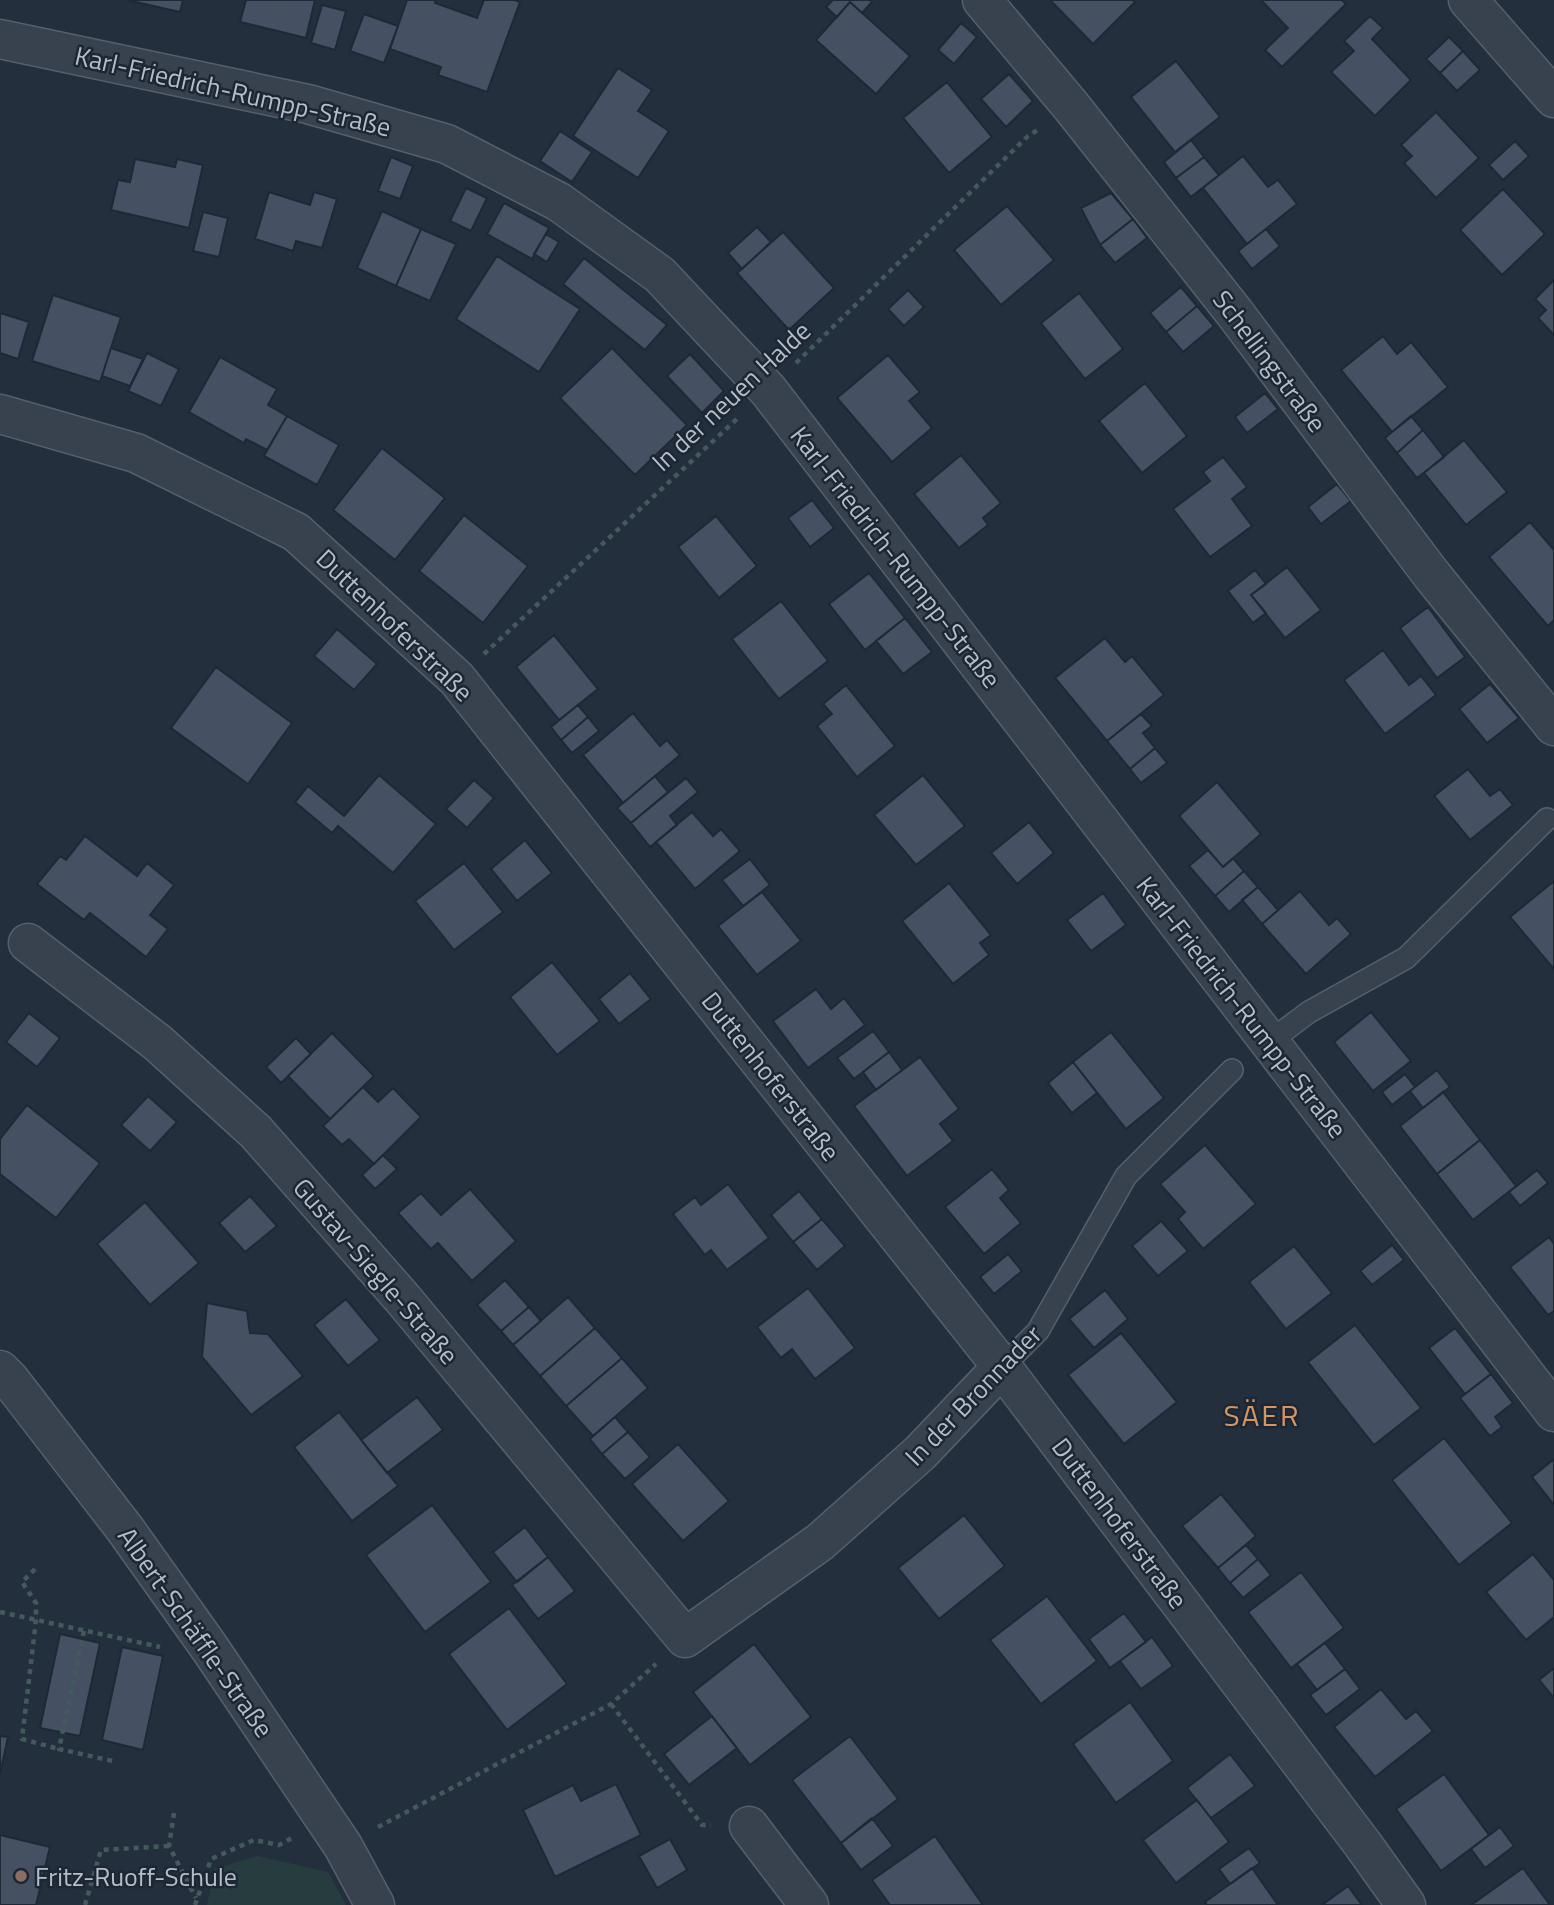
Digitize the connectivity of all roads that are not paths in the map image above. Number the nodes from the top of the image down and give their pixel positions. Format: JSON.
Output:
{"nodes":[{"id":1,"x":982,"y":0,"type":"edge"},
{"id":2,"x":1468,"y":0,"type":"edge"},
{"id":3,"x":0,"y":38,"type":"edge"},
{"id":4,"x":1554,"y":98,"type":"edge"},
{"id":5,"x":0,"y":414,"type":"edge"},
{"id":6,"x":1554,"y":726,"type":"edge"},
{"id":7,"x":1548,"y":819,"type":"dead end"},
{"id":8,"x":28,"y":943,"type":"dead end"},
{"id":9,"x":1269,"y":1042,"type":"junction"},
{"id":10,"x":1233,"y":1070,"type":"dead end"},
{"id":11,"x":1002,"y":1367,"type":"junction"},
{"id":12,"x":0,"y":1370,"type":"edge"},
{"id":13,"x":1554,"y":1412,"type":"edge"},
{"id":14,"x":685,"y":1638,"type":"joint"},
{"id":15,"x":749,"y":1826,"type":"road end"},
{"id":16,"x":375,"y":1905,"type":"edge"},
{"id":17,"x":809,"y":1905,"type":"edge"},
{"id":18,"x":1406,"y":1905,"type":"edge"}],
"edges":[{"from":1,"to":6,"type":"street","name":"Schellingstraße"},
{"from":2,"to":4,"type":"street"},
{"from":3,"to":9,"type":"street","name":"Karl-Friedrich-Rumpp-Straße"},
{"from":5,"to":11,"type":"street","name":"Duttenhoferstraße"},
{"from":7,"to":9,"type":"lane"},
{"from":8,"to":14,"type":"street","name":"Gustav-Siegle-Straße"},
{"from":9,"to":13,"type":"street","name":"Karl-Friedrich-Rumpp-Straße"},
{"from":10,"to":11,"type":"lane","name":"In der Bronnader"},
{"from":11,"to":14,"type":"street","name":"In der Bronnader"},
{"from":11,"to":18,"type":"street","name":"Duttenhoferstraße"},
{"from":12,"to":16,"type":"street","name":"Albert-Schäffle-Straße"},
{"from":15,"to":17,"type":"street"}]}
